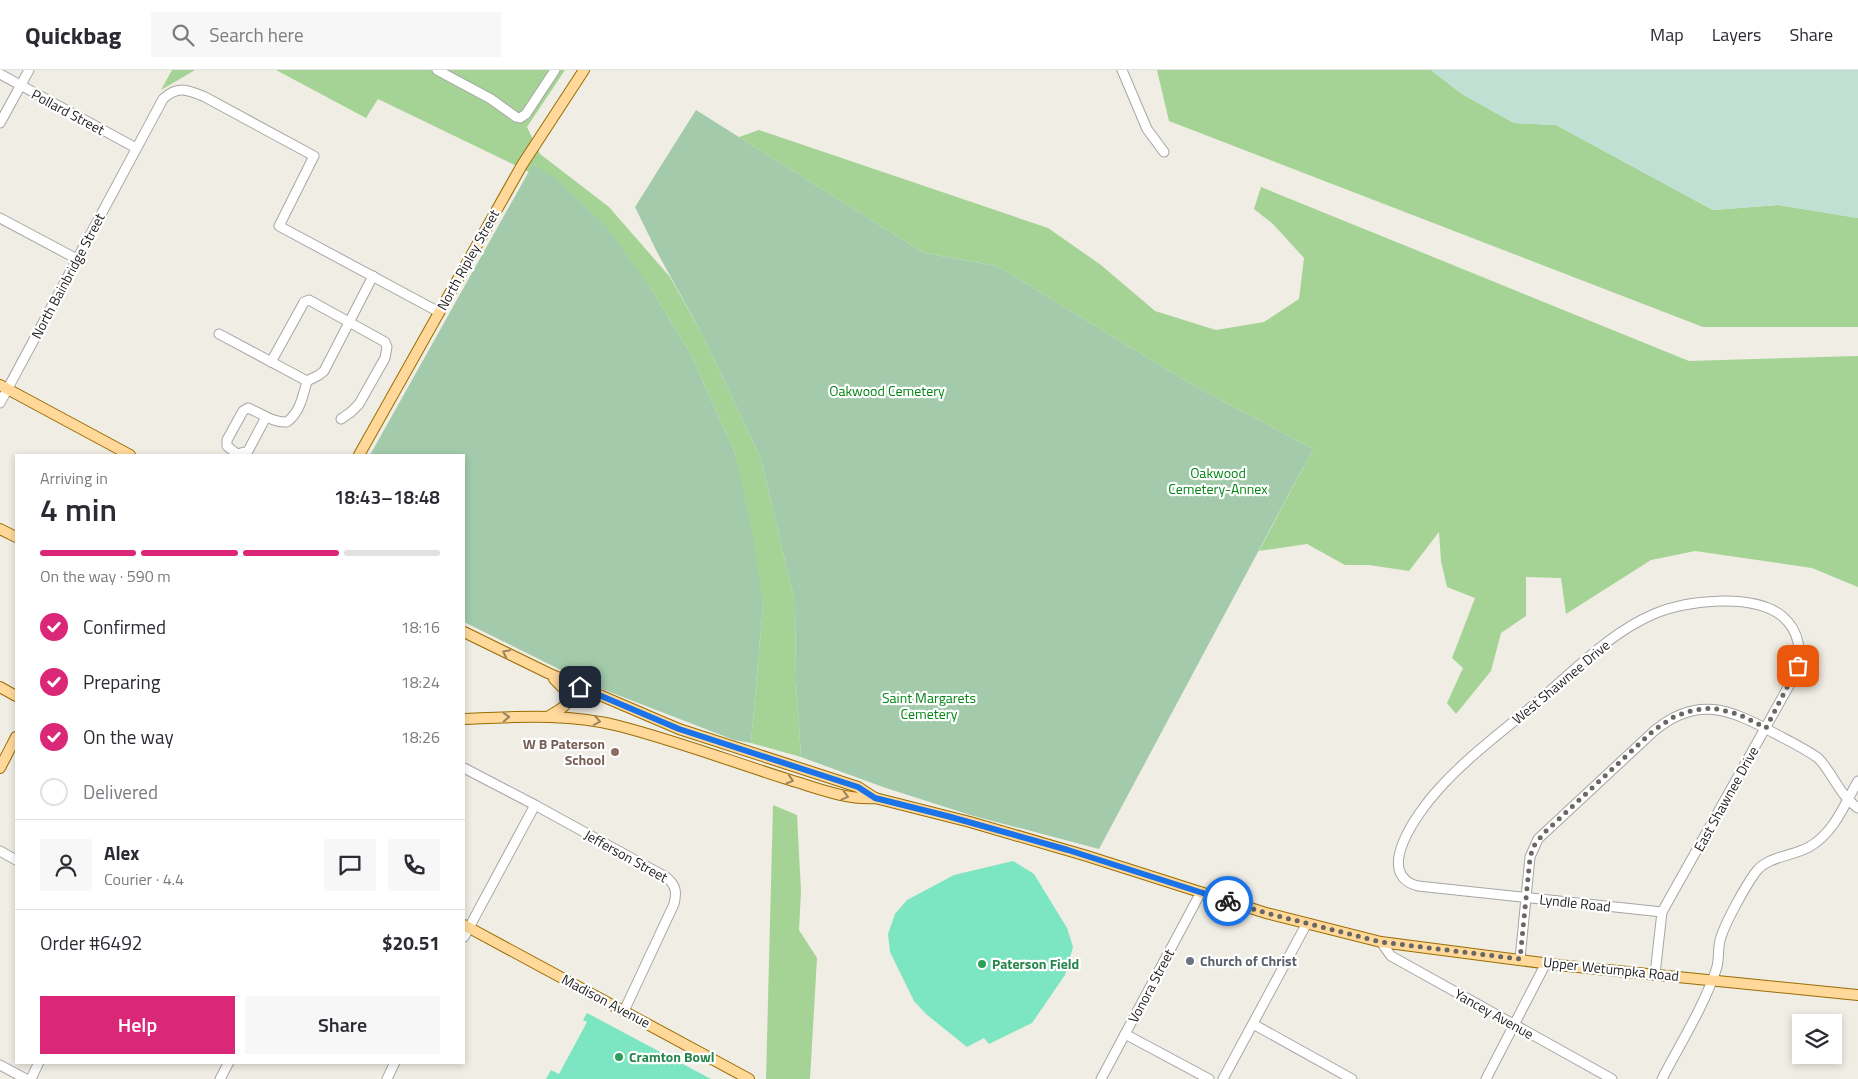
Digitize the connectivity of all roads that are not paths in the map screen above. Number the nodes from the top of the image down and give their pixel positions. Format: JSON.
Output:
{"nodes":[{"id":1,"x":29,"y":70,"type":"edge"},
{"id":2,"x":437,"y":70,"type":"edge"},
{"id":3,"x":555,"y":70,"type":"edge"},
{"id":4,"x":584,"y":70,"type":"edge"},
{"id":5,"x":1122,"y":70,"type":"edge"},
{"id":6,"x":0,"y":74,"type":"edge"},
{"id":7,"x":20,"y":86,"type":"junction"},
{"id":8,"x":0,"y":123,"type":"edge"},
{"id":9,"x":136,"y":148,"type":"junction"},
{"id":10,"x":1164,"y":152,"type":"dead end"},
{"id":11,"x":0,"y":218,"type":"edge"},
{"id":12,"x":77,"y":259,"type":"junction"},
{"id":13,"x":373,"y":276,"type":"junction"},
{"id":14,"x":439,"y":312,"type":"junction"},
{"id":15,"x":350,"y":321,"type":"junction"},
{"id":16,"x":219,"y":334,"type":"dead end"},
{"id":17,"x":271,"y":362,"type":"junction"},
{"id":18,"x":307,"y":381,"type":"junction"},
{"id":19,"x":4,"y":387,"type":"edge"},
{"id":20,"x":0,"y":403,"type":"edge"},
{"id":21,"x":266,"y":417,"type":"junction"},
{"id":22,"x":341,"y":419,"type":"dead end"},
{"id":23,"x":128,"y":454,"type":"edge"},
{"id":24,"x":360,"y":454,"type":"edge"},
{"id":25,"x":0,"y":529,"type":"edge"},
{"id":26,"x":15,"y":536,"type":"edge"},
{"id":27,"x":1792,"y":627,"type":"joint"},
{"id":28,"x":465,"y":632,"type":"edge"},
{"id":29,"x":548,"y":673,"type":"junction"},
{"id":30,"x":0,"y":688,"type":"edge"},
{"id":31,"x":15,"y":696,"type":"edge"},
{"id":32,"x":549,"y":716,"type":"junction"},
{"id":33,"x":465,"y":718,"type":"edge"},
{"id":34,"x":1766,"y":728,"type":"junction"},
{"id":35,"x":15,"y":739,"type":"edge"},
{"id":36,"x":713,"y":741,"type":"junction"},
{"id":37,"x":710,"y":754,"type":"junction"},
{"id":38,"x":0,"y":768,"type":"edge"},
{"id":39,"x":465,"y":769,"type":"edge"},
{"id":40,"x":1858,"y":781,"type":"edge"},
{"id":41,"x":875,"y":798,"type":"junction"},
{"id":42,"x":1848,"y":799,"type":"junction"},
{"id":43,"x":535,"y":805,"type":"junction"},
{"id":44,"x":1858,"y":808,"type":"edge"},
{"id":45,"x":0,"y":851,"type":"edge"},
{"id":46,"x":15,"y":859,"type":"edge"},
{"id":47,"x":1402,"y":877,"type":"joint"},
{"id":48,"x":1201,"y":892,"type":"junction"},
{"id":49,"x":1526,"y":898,"type":"junction"},
{"id":50,"x":1662,"y":912,"type":"junction"},
{"id":51,"x":1307,"y":923,"type":"junction"},
{"id":52,"x":466,"y":926,"type":"edge"},
{"id":53,"x":1381,"y":942,"type":"junction"},
{"id":54,"x":1520,"y":959,"type":"junction"},
{"id":55,"x":1546,"y":963,"type":"junction"},
{"id":56,"x":1655,"y":974,"type":"junction"},
{"id":57,"x":1712,"y":980,"type":"junction"},
{"id":58,"x":1858,"y":995,"type":"edge"},
{"id":59,"x":624,"y":1011,"type":"junction"},
{"id":60,"x":1253,"y":1024,"type":"junction"},
{"id":61,"x":1514,"y":1025,"type":"junction"},
{"id":62,"x":1125,"y":1034,"type":"junction"},
{"id":63,"x":38,"y":1064,"type":"edge"},
{"id":64,"x":228,"y":1064,"type":"edge"},
{"id":65,"x":394,"y":1064,"type":"edge"},
{"id":66,"x":0,"y":1066,"type":"edge"},
{"id":67,"x":26,"y":1079,"type":"edge"},
{"id":68,"x":31,"y":1079,"type":"edge"},
{"id":69,"x":220,"y":1079,"type":"edge"},
{"id":70,"x":386,"y":1079,"type":"edge"},
{"id":71,"x":748,"y":1079,"type":"edge"},
{"id":72,"x":1101,"y":1079,"type":"edge"},
{"id":73,"x":1209,"y":1079,"type":"edge"},
{"id":74,"x":1222,"y":1079,"type":"edge"},
{"id":75,"x":1352,"y":1079,"type":"edge"},
{"id":76,"x":1486,"y":1079,"type":"edge"},
{"id":77,"x":1612,"y":1079,"type":"edge"},
{"id":78,"x":1662,"y":1079,"type":"edge"}],
"edges":[{"from":1,"to":7,"type":"street"},
{"from":2,"to":3,"type":"street"},
{"from":4,"to":14,"type":"main road","name":"North Ripley Street"},
{"from":5,"to":10,"type":"street"},
{"from":6,"to":7,"type":"street","name":"Pollard Street"},
{"from":7,"to":8,"type":"street"},
{"from":7,"to":9,"type":"street","name":"Pollard Street"},
{"from":9,"to":12,"type":"street","name":"North Bainbridge Street"},
{"from":9,"to":13,"type":"street","name":"North Bainbridge Street"},
{"from":11,"to":12,"type":"street"},
{"from":12,"to":19,"type":"street","name":"North Bainbridge Street"},
{"from":13,"to":14,"type":"street"},
{"from":13,"to":15,"type":"street"},
{"from":14,"to":24,"type":"main road","name":"North Ripley Street"},
{"from":15,"to":17,"type":"street"},
{"from":15,"to":18,"type":"street"},
{"from":15,"to":22,"type":"street"},
{"from":16,"to":17,"type":"street"},
{"from":17,"to":18,"type":"street"},
{"from":18,"to":21,"type":"street"},
{"from":19,"to":20,"type":"street","name":"North Bainbridge Street"},
{"from":19,"to":23,"type":"main road"},
{"from":21,"to":21,"type":"street"},
{"from":25,"to":26,"type":"main road"},
{"from":27,"to":34,"type":"street","name":"East Shawnee Drive"},
{"from":27,"to":47,"type":"street","name":"West Shawnee Drive"},
{"from":29,"to":28,"type":"main road","name":"Upper Wetumpka Road","one_way":true},
{"from":29,"to":32,"type":"main road"},
{"from":29,"to":36,"type":"main road","name":"Upper Wetumpka Road"},
{"from":30,"to":31,"type":"main road"},
{"from":33,"to":32,"type":"main road","name":"Upper Wetumpka Road","one_way":true},
{"from":32,"to":37,"type":"main road","name":"Upper Wetumpka Road","one_way":true},
{"from":34,"to":42,"type":"street"},
{"from":34,"to":49,"type":"street"},
{"from":34,"to":50,"type":"street","name":"East Shawnee Drive"},
{"from":35,"to":38,"type":"main road"},
{"from":36,"to":37,"type":"main road"},
{"from":36,"to":41,"type":"main road","name":"Upper Wetumpka Road"},
{"from":37,"to":41,"type":"main road","name":"Upper Wetumpka Road","one_way":true},
{"from":39,"to":43,"type":"street"},
{"from":40,"to":42,"type":"street"},
{"from":41,"to":48,"type":"main road","name":"Upper Wetumpka Road"},
{"from":42,"to":44,"type":"street"},
{"from":42,"to":57,"type":"street"},
{"from":43,"to":52,"type":"street"},
{"from":43,"to":59,"type":"street","name":"Jefferson Street"},
{"from":45,"to":46,"type":"street"},
{"from":47,"to":49,"type":"street","name":"Lyndle Road"},
{"from":48,"to":51,"type":"main road","name":"Upper Wetumpka Road"},
{"from":48,"to":62,"type":"street","name":"Vonora Street"},
{"from":49,"to":50,"type":"street","name":"Lyndle Road"},
{"from":49,"to":54,"type":"street"},
{"from":50,"to":56,"type":"street","name":"East Shawnee Drive"},
{"from":51,"to":53,"type":"main road","name":"Upper Wetumpka Road"},
{"from":51,"to":60,"type":"street"},
{"from":52,"to":59,"type":"main road","name":"Madison Avenue"},
{"from":53,"to":54,"type":"main road","name":"Upper Wetumpka Road"},
{"from":53,"to":61,"type":"street","name":"Yancey Avenue"},
{"from":54,"to":55,"type":"main road","name":"Upper Wetumpka Road"},
{"from":55,"to":56,"type":"main road","name":"Upper Wetumpka Road"},
{"from":55,"to":61,"type":"street"},
{"from":56,"to":57,"type":"main road","name":"Upper Wetumpka Road"},
{"from":57,"to":58,"type":"main road","name":"Upper Wetumpka Road"},
{"from":57,"to":78,"type":"street"},
{"from":59,"to":71,"type":"main road","name":"Madison Avenue"},
{"from":60,"to":74,"type":"street"},
{"from":60,"to":75,"type":"street"},
{"from":61,"to":76,"type":"street"},
{"from":61,"to":77,"type":"street","name":"Yancey Avenue"},
{"from":62,"to":72,"type":"street","name":"Vonora Street"},
{"from":62,"to":73,"type":"street"},
{"from":63,"to":68,"type":"street"},
{"from":64,"to":69,"type":"street"},
{"from":65,"to":70,"type":"street"},
{"from":66,"to":67,"type":"street"}]}
